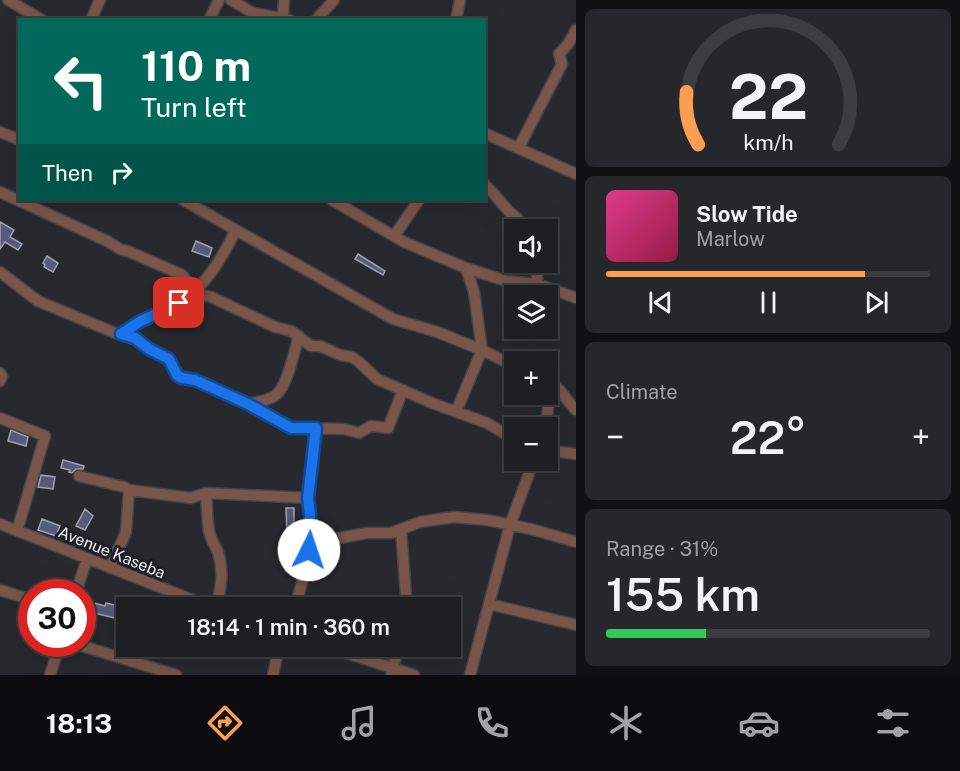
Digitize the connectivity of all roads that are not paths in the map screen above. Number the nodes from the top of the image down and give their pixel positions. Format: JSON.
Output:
{"nodes":[{"id":1,"x":8,"y":0,"type":"edge"},
{"id":2,"x":100,"y":0,"type":"edge"},
{"id":3,"x":219,"y":0,"type":"edge"},
{"id":4,"x":231,"y":0,"type":"edge"},
{"id":5,"x":284,"y":0,"type":"edge"},
{"id":6,"x":334,"y":0,"type":"edge"},
{"id":7,"x":460,"y":0,"type":"edge"},
{"id":8,"x":39,"y":18,"type":"edge"},
{"id":9,"x":92,"y":18,"type":"edge"},
{"id":10,"x":210,"y":18,"type":"edge"},
{"id":11,"x":286,"y":18,"type":"edge"},
{"id":12,"x":318,"y":18,"type":"edge"},
{"id":13,"x":456,"y":18,"type":"edge"},
{"id":14,"x":576,"y":30,"type":"edge"},
{"id":15,"x":0,"y":132,"type":"edge"},
{"id":16,"x":486,"y":134,"type":"edge"},
{"id":17,"x":18,"y":139,"type":"edge"},
{"id":18,"x":519,"y":147,"type":"junction"},
{"id":19,"x":576,"y":174,"type":"edge"},
{"id":20,"x":486,"y":186,"type":"edge"},
{"id":21,"x":0,"y":192,"type":"edge"},
{"id":22,"x":18,"y":200,"type":"edge"},
{"id":23,"x":20,"y":201,"type":"edge"},
{"id":24,"x":185,"y":201,"type":"edge"},
{"id":25,"x":334,"y":201,"type":"edge"},
{"id":26,"x":418,"y":201,"type":"edge"},
{"id":27,"x":520,"y":219,"type":"edge"},
{"id":28,"x":236,"y":230,"type":"junction"},
{"id":29,"x":394,"y":236,"type":"junction"},
{"id":30,"x":466,"y":268,"type":"junction"},
{"id":31,"x":0,"y":272,"type":"edge"},
{"id":32,"x":536,"y":273,"type":"edge"},
{"id":33,"x":538,"y":284,"type":"junction"},
{"id":34,"x":194,"y":292,"type":"junction"},
{"id":35,"x":576,"y":298,"type":"edge"},
{"id":36,"x":121,"y":334,"type":"junction"},
{"id":37,"x":299,"y":336,"type":"junction"},
{"id":38,"x":482,"y":350,"type":"junction"},
{"id":39,"x":504,"y":361,"type":"edge"},
{"id":40,"x":0,"y":373,"type":"edge"},
{"id":41,"x":0,"y":381,"type":"edge"},
{"id":42,"x":558,"y":388,"type":"edge"},
{"id":43,"x":403,"y":390,"type":"junction"},
{"id":44,"x":248,"y":404,"type":"junction"},
{"id":45,"x":576,"y":410,"type":"edge"},
{"id":46,"x":456,"y":412,"type":"junction"},
{"id":47,"x":0,"y":418,"type":"edge"},
{"id":48,"x":316,"y":428,"type":"junction"},
{"id":49,"x":504,"y":433,"type":"edge"},
{"id":50,"x":558,"y":451,"type":"edge"},
{"id":51,"x":576,"y":454,"type":"edge"},
{"id":52,"x":530,"y":471,"type":"edge"},
{"id":53,"x":79,"y":476,"type":"dead end"},
{"id":54,"x":129,"y":490,"type":"junction"},
{"id":55,"x":206,"y":493,"type":"junction"},
{"id":56,"x":308,"y":498,"type":"junction"},
{"id":57,"x":0,"y":524,"type":"edge"},
{"id":58,"x":510,"y":525,"type":"junction"},
{"id":59,"x":401,"y":530,"type":"junction"},
{"id":60,"x":17,"y":531,"type":"junction"},
{"id":61,"x":576,"y":542,"type":"edge"},
{"id":62,"x":311,"y":544,"type":"junction"},
{"id":63,"x":283,"y":550,"type":"dead end"},
{"id":64,"x":87,"y":559,"type":"junction"},
{"id":65,"x":110,"y":568,"type":"junction"},
{"id":66,"x":80,"y":579,"type":"edge"},
{"id":67,"x":0,"y":590,"type":"edge"},
{"id":68,"x":18,"y":596,"type":"edge"},
{"id":69,"x":186,"y":597,"type":"edge"},
{"id":70,"x":218,"y":597,"type":"edge"},
{"id":71,"x":298,"y":597,"type":"edge"},
{"id":72,"x":406,"y":597,"type":"edge"},
{"id":73,"x":489,"y":604,"type":"junction"},
{"id":74,"x":576,"y":625,"type":"edge"},
{"id":75,"x":96,"y":650,"type":"edge"},
{"id":76,"x":56,"y":657,"type":"edge"},
{"id":77,"x":277,"y":657,"type":"edge"},
{"id":78,"x":353,"y":657,"type":"edge"},
{"id":79,"x":396,"y":657,"type":"edge"},
{"id":80,"x":392,"y":672,"type":"edge"},
{"id":81,"x":50,"y":675,"type":"edge"},
{"id":82,"x":177,"y":675,"type":"edge"},
{"id":83,"x":273,"y":675,"type":"edge"},
{"id":84,"x":414,"y":675,"type":"edge"},
{"id":85,"x":470,"y":675,"type":"edge"}],
"edges":[{"from":1,"to":8,"type":"street"},
{"from":2,"to":9,"type":"street"},
{"from":3,"to":10,"type":"street"},
{"from":4,"to":11,"type":"street"},
{"from":5,"to":11,"type":"street"},
{"from":6,"to":12,"type":"street"},
{"from":7,"to":13,"type":"street"},
{"from":14,"to":18,"type":"street"},
{"from":15,"to":17,"type":"street"},
{"from":16,"to":18,"type":"street"},
{"from":18,"to":19,"type":"street"},
{"from":20,"to":27,"type":"street"},
{"from":21,"to":22,"type":"street"},
{"from":23,"to":34,"type":"street"},
{"from":24,"to":28,"type":"street"},
{"from":25,"to":29,"type":"street"},
{"from":26,"to":29,"type":"street"},
{"from":28,"to":34,"type":"street"},
{"from":28,"to":38,"type":"street"},
{"from":29,"to":30,"type":"street"},
{"from":30,"to":33,"type":"street"},
{"from":30,"to":38,"type":"street"},
{"from":31,"to":36,"type":"street"},
{"from":32,"to":33,"type":"street"},
{"from":33,"to":35,"type":"street"},
{"from":34,"to":36,"type":"street"},
{"from":34,"to":37,"type":"street"},
{"from":36,"to":44,"type":"street"},
{"from":37,"to":43,"type":"street"},
{"from":37,"to":44,"type":"street"},
{"from":38,"to":39,"type":"street"},
{"from":38,"to":46,"type":"street"},
{"from":40,"to":41,"type":"street"},
{"from":42,"to":45,"type":"street"},
{"from":43,"to":46,"type":"street"},
{"from":43,"to":48,"type":"street"},
{"from":44,"to":48,"type":"street"},
{"from":46,"to":49,"type":"street"},
{"from":47,"to":60,"type":"street"},
{"from":48,"to":56,"type":"street"},
{"from":50,"to":51,"type":"street"},
{"from":52,"to":58,"type":"street"},
{"from":53,"to":54,"type":"street"},
{"from":54,"to":55,"type":"street"},
{"from":54,"to":65,"type":"street"},
{"from":55,"to":56,"type":"street"},
{"from":55,"to":70,"type":"street"},
{"from":56,"to":62,"type":"street"},
{"from":57,"to":60,"type":"street","name":"Avenue Kaseba"},
{"from":58,"to":59,"type":"street"},
{"from":58,"to":61,"type":"street"},
{"from":58,"to":73,"type":"street"},
{"from":59,"to":62,"type":"street"},
{"from":59,"to":72,"type":"street"},
{"from":60,"to":64,"type":"street","name":"Avenue Kaseba"},
{"from":62,"to":63,"type":"street"},
{"from":62,"to":71,"type":"street"},
{"from":64,"to":65,"type":"street","name":"Avenue Kaseba"},
{"from":64,"to":66,"type":"street"},
{"from":65,"to":69,"type":"street","name":"Avenue Kaseba"},
{"from":67,"to":68,"type":"street"},
{"from":73,"to":74,"type":"street"},
{"from":73,"to":85,"type":"street"},
{"from":75,"to":82,"type":"street"},
{"from":76,"to":81,"type":"street"},
{"from":77,"to":83,"type":"street"},
{"from":78,"to":80,"type":"street"},
{"from":79,"to":80,"type":"street"},
{"from":80,"to":84,"type":"street"}]}
